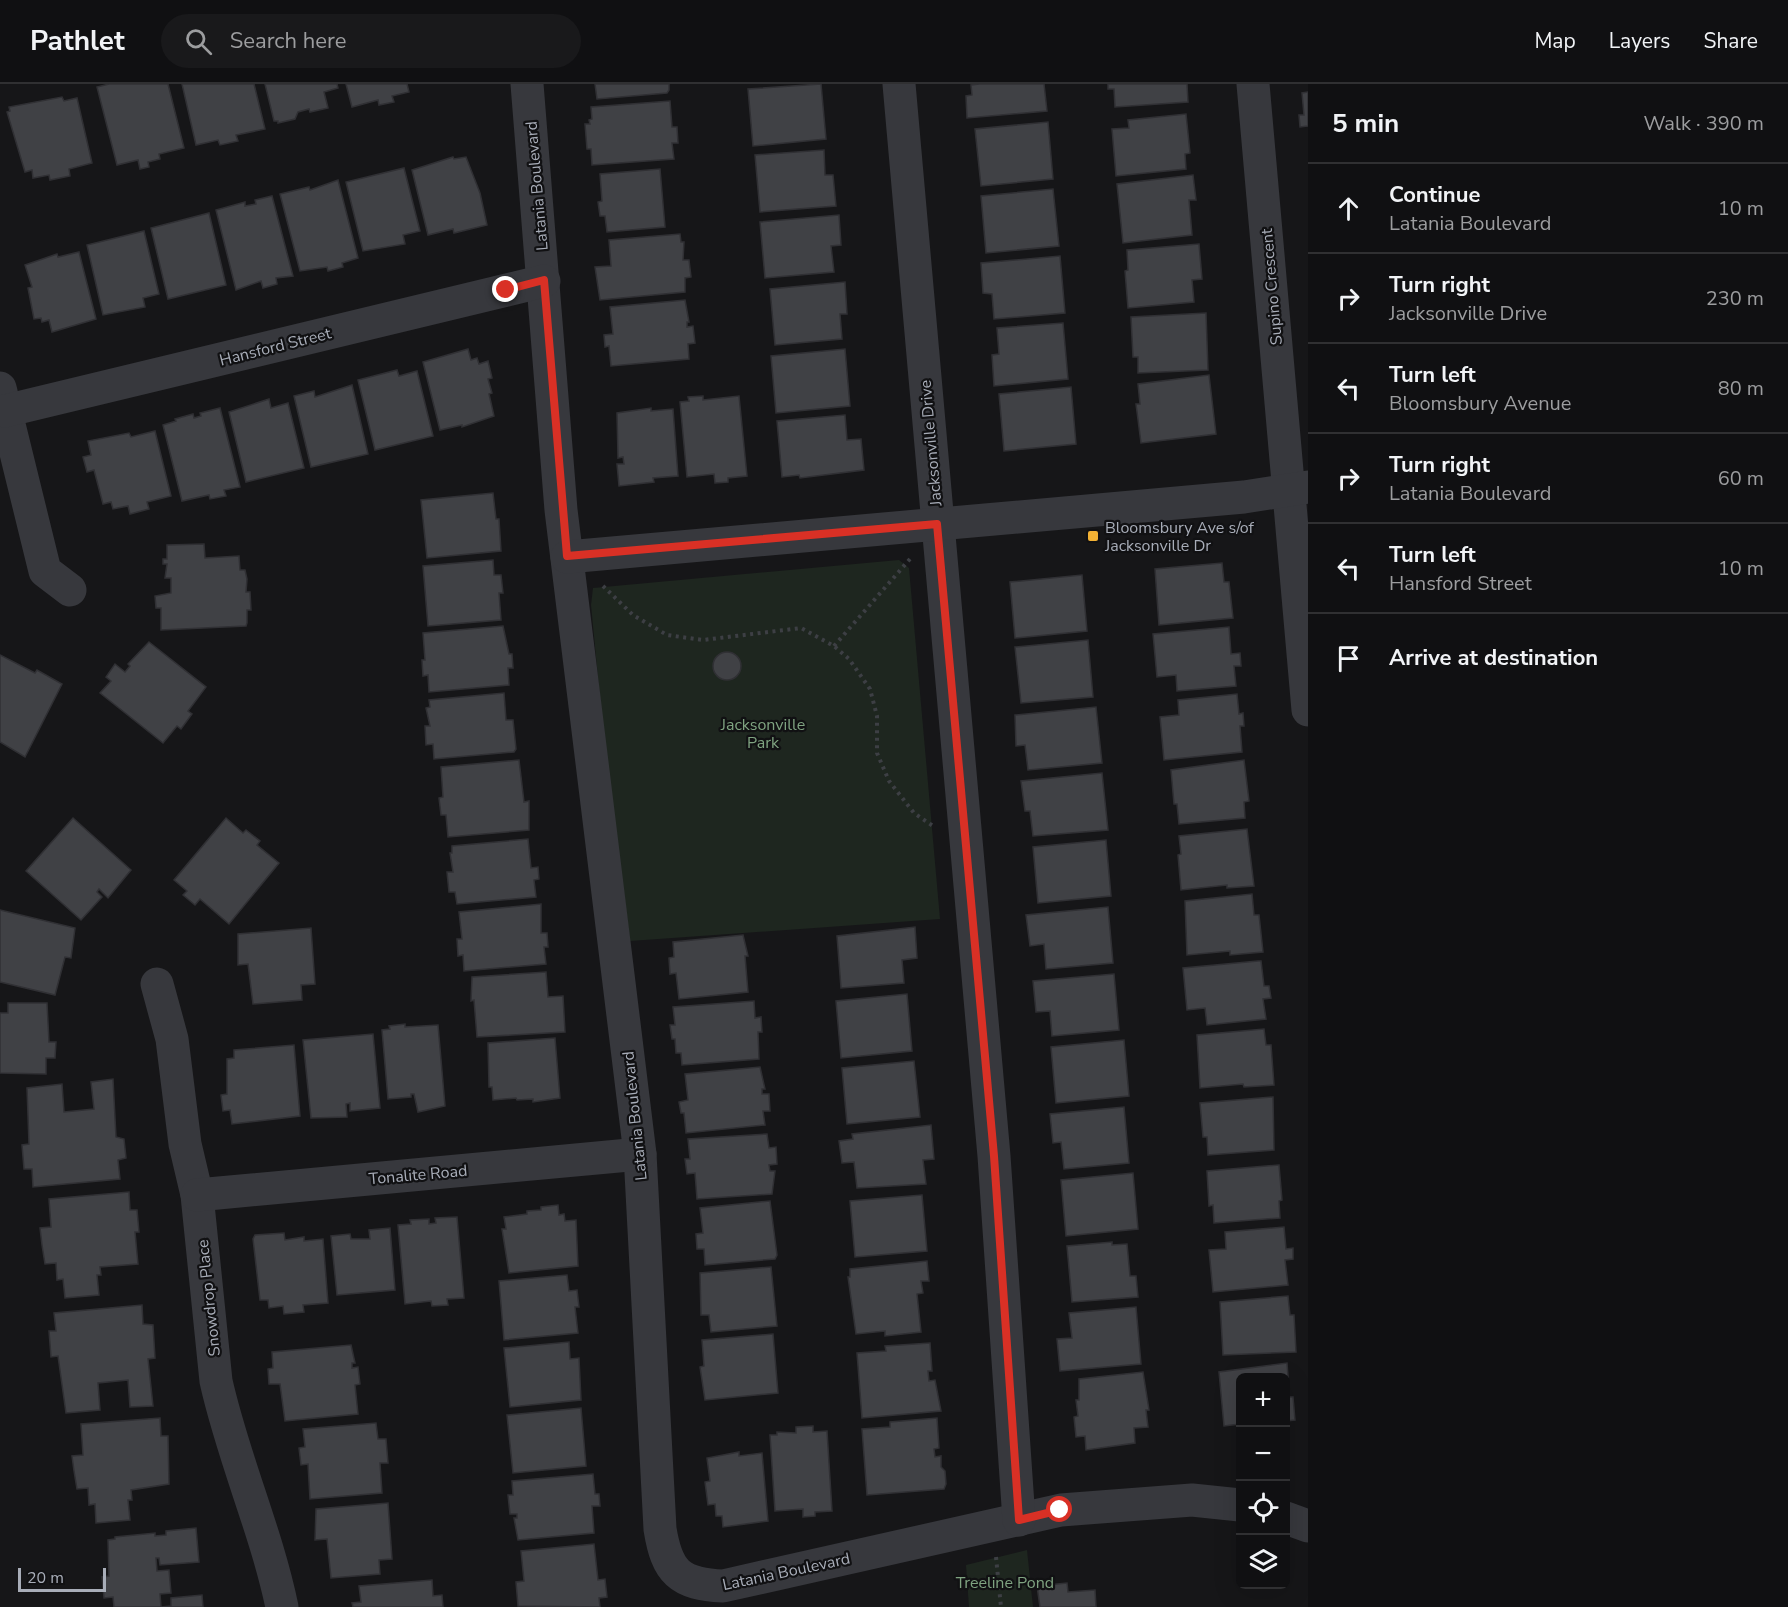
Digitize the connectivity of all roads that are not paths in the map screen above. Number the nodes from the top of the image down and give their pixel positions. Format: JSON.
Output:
{"nodes":[{"id":1,"x":527,"y":84,"type":"edge"},
{"id":2,"x":899,"y":84,"type":"edge"},
{"id":3,"x":1253,"y":84,"type":"edge"},
{"id":4,"x":544,"y":280,"type":"junction"},
{"id":5,"x":3,"y":399,"type":"edge"},
{"id":6,"x":1298,"y":488,"type":"edge"},
{"id":7,"x":937,"y":524,"type":"junction"},
{"id":8,"x":567,"y":556,"type":"junction"},
{"id":9,"x":70,"y":590,"type":"dead end"},
{"id":10,"x":1308,"y":710,"type":"edge"},
{"id":11,"x":157,"y":984,"type":"dead end"},
{"id":12,"x":640,"y":1154,"type":"junction"},
{"id":13,"x":197,"y":1195,"type":"junction"},
{"id":14,"x":1236,"y":1505,"type":"edge"},
{"id":15,"x":1290,"y":1519,"type":"edge"},
{"id":16,"x":1019,"y":1520,"type":"junction"},
{"id":17,"x":1308,"y":1526,"type":"edge"},
{"id":18,"x":282,"y":1607,"type":"edge"}],
"edges":[{"from":1,"to":4,"type":"street","name":"Latania Boulevard"},
{"from":2,"to":7,"type":"street","name":"Jacksonville Drive"},
{"from":3,"to":6,"type":"street","name":"Supino Crescent"},
{"from":4,"to":5,"type":"street","name":"Hansford Street"},
{"from":4,"to":8,"type":"street","name":"Latania Boulevard"},
{"from":5,"to":9,"type":"street"},
{"from":6,"to":7,"type":"street"},
{"from":6,"to":10,"type":"street","name":"Supino Crescent"},
{"from":7,"to":8,"type":"street"},
{"from":7,"to":16,"type":"street","name":"Jacksonville Drive"},
{"from":8,"to":12,"type":"street","name":"Latania Boulevard"},
{"from":11,"to":13,"type":"street","name":"Snowdrop Place"},
{"from":12,"to":13,"type":"street","name":"Tonalite Road"},
{"from":12,"to":16,"type":"street","name":"Latania Boulevard"},
{"from":13,"to":18,"type":"street","name":"Snowdrop Place"},
{"from":14,"to":16,"type":"street","name":"Latania Boulevard"},
{"from":15,"to":17,"type":"street"}]}
